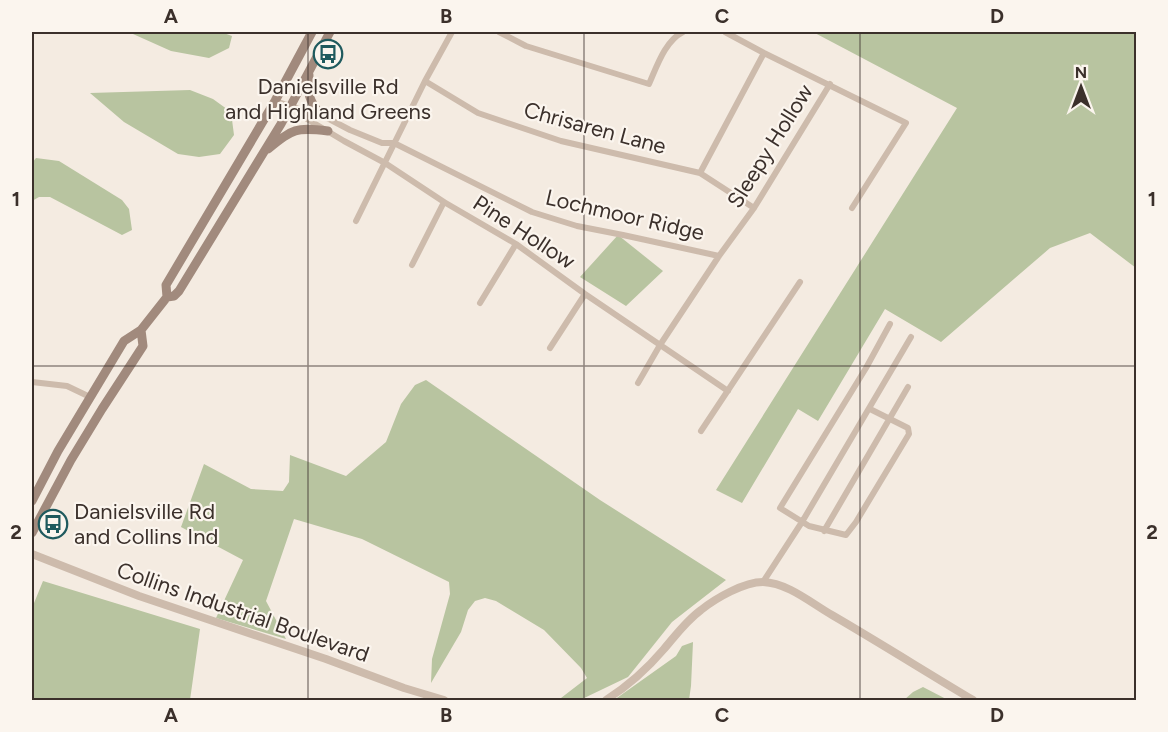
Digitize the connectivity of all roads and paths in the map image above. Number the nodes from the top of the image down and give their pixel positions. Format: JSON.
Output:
{"nodes":[{"id":1,"x":312,"y":32,"type":"edge"},
{"id":2,"x":330,"y":32,"type":"edge"},
{"id":3,"x":452,"y":32,"type":"edge"},
{"id":4,"x":499,"y":32,"type":"edge"},
{"id":5,"x":683,"y":32,"type":"edge"},
{"id":6,"x":725,"y":32,"type":"edge"},
{"id":7,"x":764,"y":53,"type":"junction"},
{"id":8,"x":309,"y":71,"type":"junction"},
{"id":9,"x":425,"y":81,"type":"junction"},
{"id":10,"x":830,"y":84,"type":"junction"},
{"id":11,"x":275,"y":100,"type":"junction"},
{"id":12,"x":290,"y":106,"type":"junction"},
{"id":13,"x":303,"y":110,"type":"junction"},
{"id":14,"x":320,"y":114,"type":"junction"},
{"id":15,"x":328,"y":131,"type":"junction"},
{"id":16,"x":394,"y":142,"type":"junction"},
{"id":17,"x":264,"y":152,"type":"junction"},
{"id":18,"x":385,"y":163,"type":"junction"},
{"id":19,"x":700,"y":173,"type":"junction"},
{"id":20,"x":444,"y":202,"type":"junction"},
{"id":21,"x":852,"y":207,"type":"dead end"},
{"id":22,"x":754,"y":208,"type":"junction"},
{"id":23,"x":356,"y":221,"type":"dead end"},
{"id":24,"x":516,"y":244,"type":"junction"},
{"id":25,"x":719,"y":256,"type":"junction"},
{"id":26,"x":412,"y":265,"type":"dead end"},
{"id":27,"x":800,"y":282,"type":"dead end"},
{"id":28,"x":585,"y":294,"type":"junction"},
{"id":29,"x":167,"y":297,"type":"junction"},
{"id":30,"x":480,"y":303,"type":"dead end"},
{"id":31,"x":890,"y":324,"type":"dead end"},
{"id":32,"x":141,"y":330,"type":"junction"},
{"id":33,"x":911,"y":337,"type":"dead end"},
{"id":34,"x":660,"y":345,"type":"junction"},
{"id":35,"x":550,"y":348,"type":"dead end"},
{"id":36,"x":32,"y":382,"type":"edge"},
{"id":37,"x":638,"y":383,"type":"dead end"},
{"id":38,"x":908,"y":387,"type":"dead end"},
{"id":39,"x":728,"y":391,"type":"junction"},
{"id":40,"x":90,"y":397,"type":"junction"},
{"id":41,"x":870,"y":409,"type":"junction"},
{"id":42,"x":890,"y":418,"type":"junction"},
{"id":43,"x":701,"y":431,"type":"dead end"},
{"id":44,"x":32,"y":501,"type":"edge"},
{"id":45,"x":802,"y":522,"type":"junction"},
{"id":46,"x":824,"y":531,"type":"junction"},
{"id":47,"x":32,"y":533,"type":"edge"},
{"id":48,"x":32,"y":554,"type":"edge"},
{"id":49,"x":763,"y":582,"type":"junction"},
{"id":50,"x":444,"y":700,"type":"edge"},
{"id":51,"x":606,"y":700,"type":"edge"},
{"id":52,"x":973,"y":700,"type":"edge"}],
"edges":[{"from":1,"to":11,"type":"main road"},
{"from":2,"to":8,"type":"main road"},
{"from":3,"to":9,"type":"street"},
{"from":4,"to":5,"type":"street"},
{"from":6,"to":7,"type":"street"},
{"from":7,"to":10,"type":"street"},
{"from":7,"to":19,"type":"street"},
{"from":8,"to":12,"type":"main road"},
{"from":8,"to":14,"type":"main road"},
{"from":9,"to":16,"type":"street"},
{"from":9,"to":19,"type":"street","name":"Chrisaren Lane"},
{"from":10,"to":21,"type":"street"},
{"from":10,"to":22,"type":"street","name":"Sleepy Hollow"},
{"from":11,"to":12,"type":"street"},
{"from":11,"to":29,"type":"main road"},
{"from":12,"to":13,"type":"street"},
{"from":12,"to":17,"type":"main road"},
{"from":13,"to":14,"type":"street"},
{"from":13,"to":15,"type":"street","name":"Pine Hollow"},
{"from":14,"to":16,"type":"street"},
{"from":15,"to":17,"type":"main road"},
{"from":15,"to":18,"type":"street","name":"Pine Hollow"},
{"from":16,"to":18,"type":"street"},
{"from":16,"to":25,"type":"street","name":"Lochmoor Ridge"},
{"from":17,"to":29,"type":"main road"},
{"from":18,"to":20,"type":"street","name":"Pine Hollow"},
{"from":18,"to":23,"type":"street"},
{"from":19,"to":22,"type":"street","name":"Chrisaren Lane"},
{"from":20,"to":24,"type":"street","name":"Pine Hollow"},
{"from":20,"to":26,"type":"street","name":"Pine Hollow"},
{"from":22,"to":25,"type":"street","name":"Sleepy Hollow"},
{"from":24,"to":28,"type":"street","name":"Pine Hollow"},
{"from":24,"to":30,"type":"street"},
{"from":25,"to":34,"type":"street","name":"Sleepy Hollow"},
{"from":27,"to":39,"type":"street"},
{"from":28,"to":34,"type":"street","name":"Pine Hollow"},
{"from":28,"to":35,"type":"street","name":"Pine Hollow"},
{"from":29,"to":32,"type":"main road"},
{"from":31,"to":45,"type":"street"},
{"from":32,"to":40,"type":"main road"},
{"from":32,"to":47,"type":"main road"},
{"from":33,"to":41,"type":"street"},
{"from":34,"to":37,"type":"street"},
{"from":34,"to":39,"type":"street","name":"Pine Hollow"},
{"from":36,"to":40,"type":"street"},
{"from":38,"to":42,"type":"street"},
{"from":39,"to":43,"type":"street"},
{"from":40,"to":44,"type":"main road"},
{"from":41,"to":42,"type":"street"},
{"from":41,"to":45,"type":"street"},
{"from":42,"to":46,"type":"street"},
{"from":42,"to":46,"type":"street"},
{"from":45,"to":46,"type":"street"},
{"from":45,"to":49,"type":"street"},
{"from":48,"to":50,"type":"street","name":"Collins Industrial Boulevard"},
{"from":49,"to":51,"type":"street"},
{"from":49,"to":52,"type":"street"}]}
